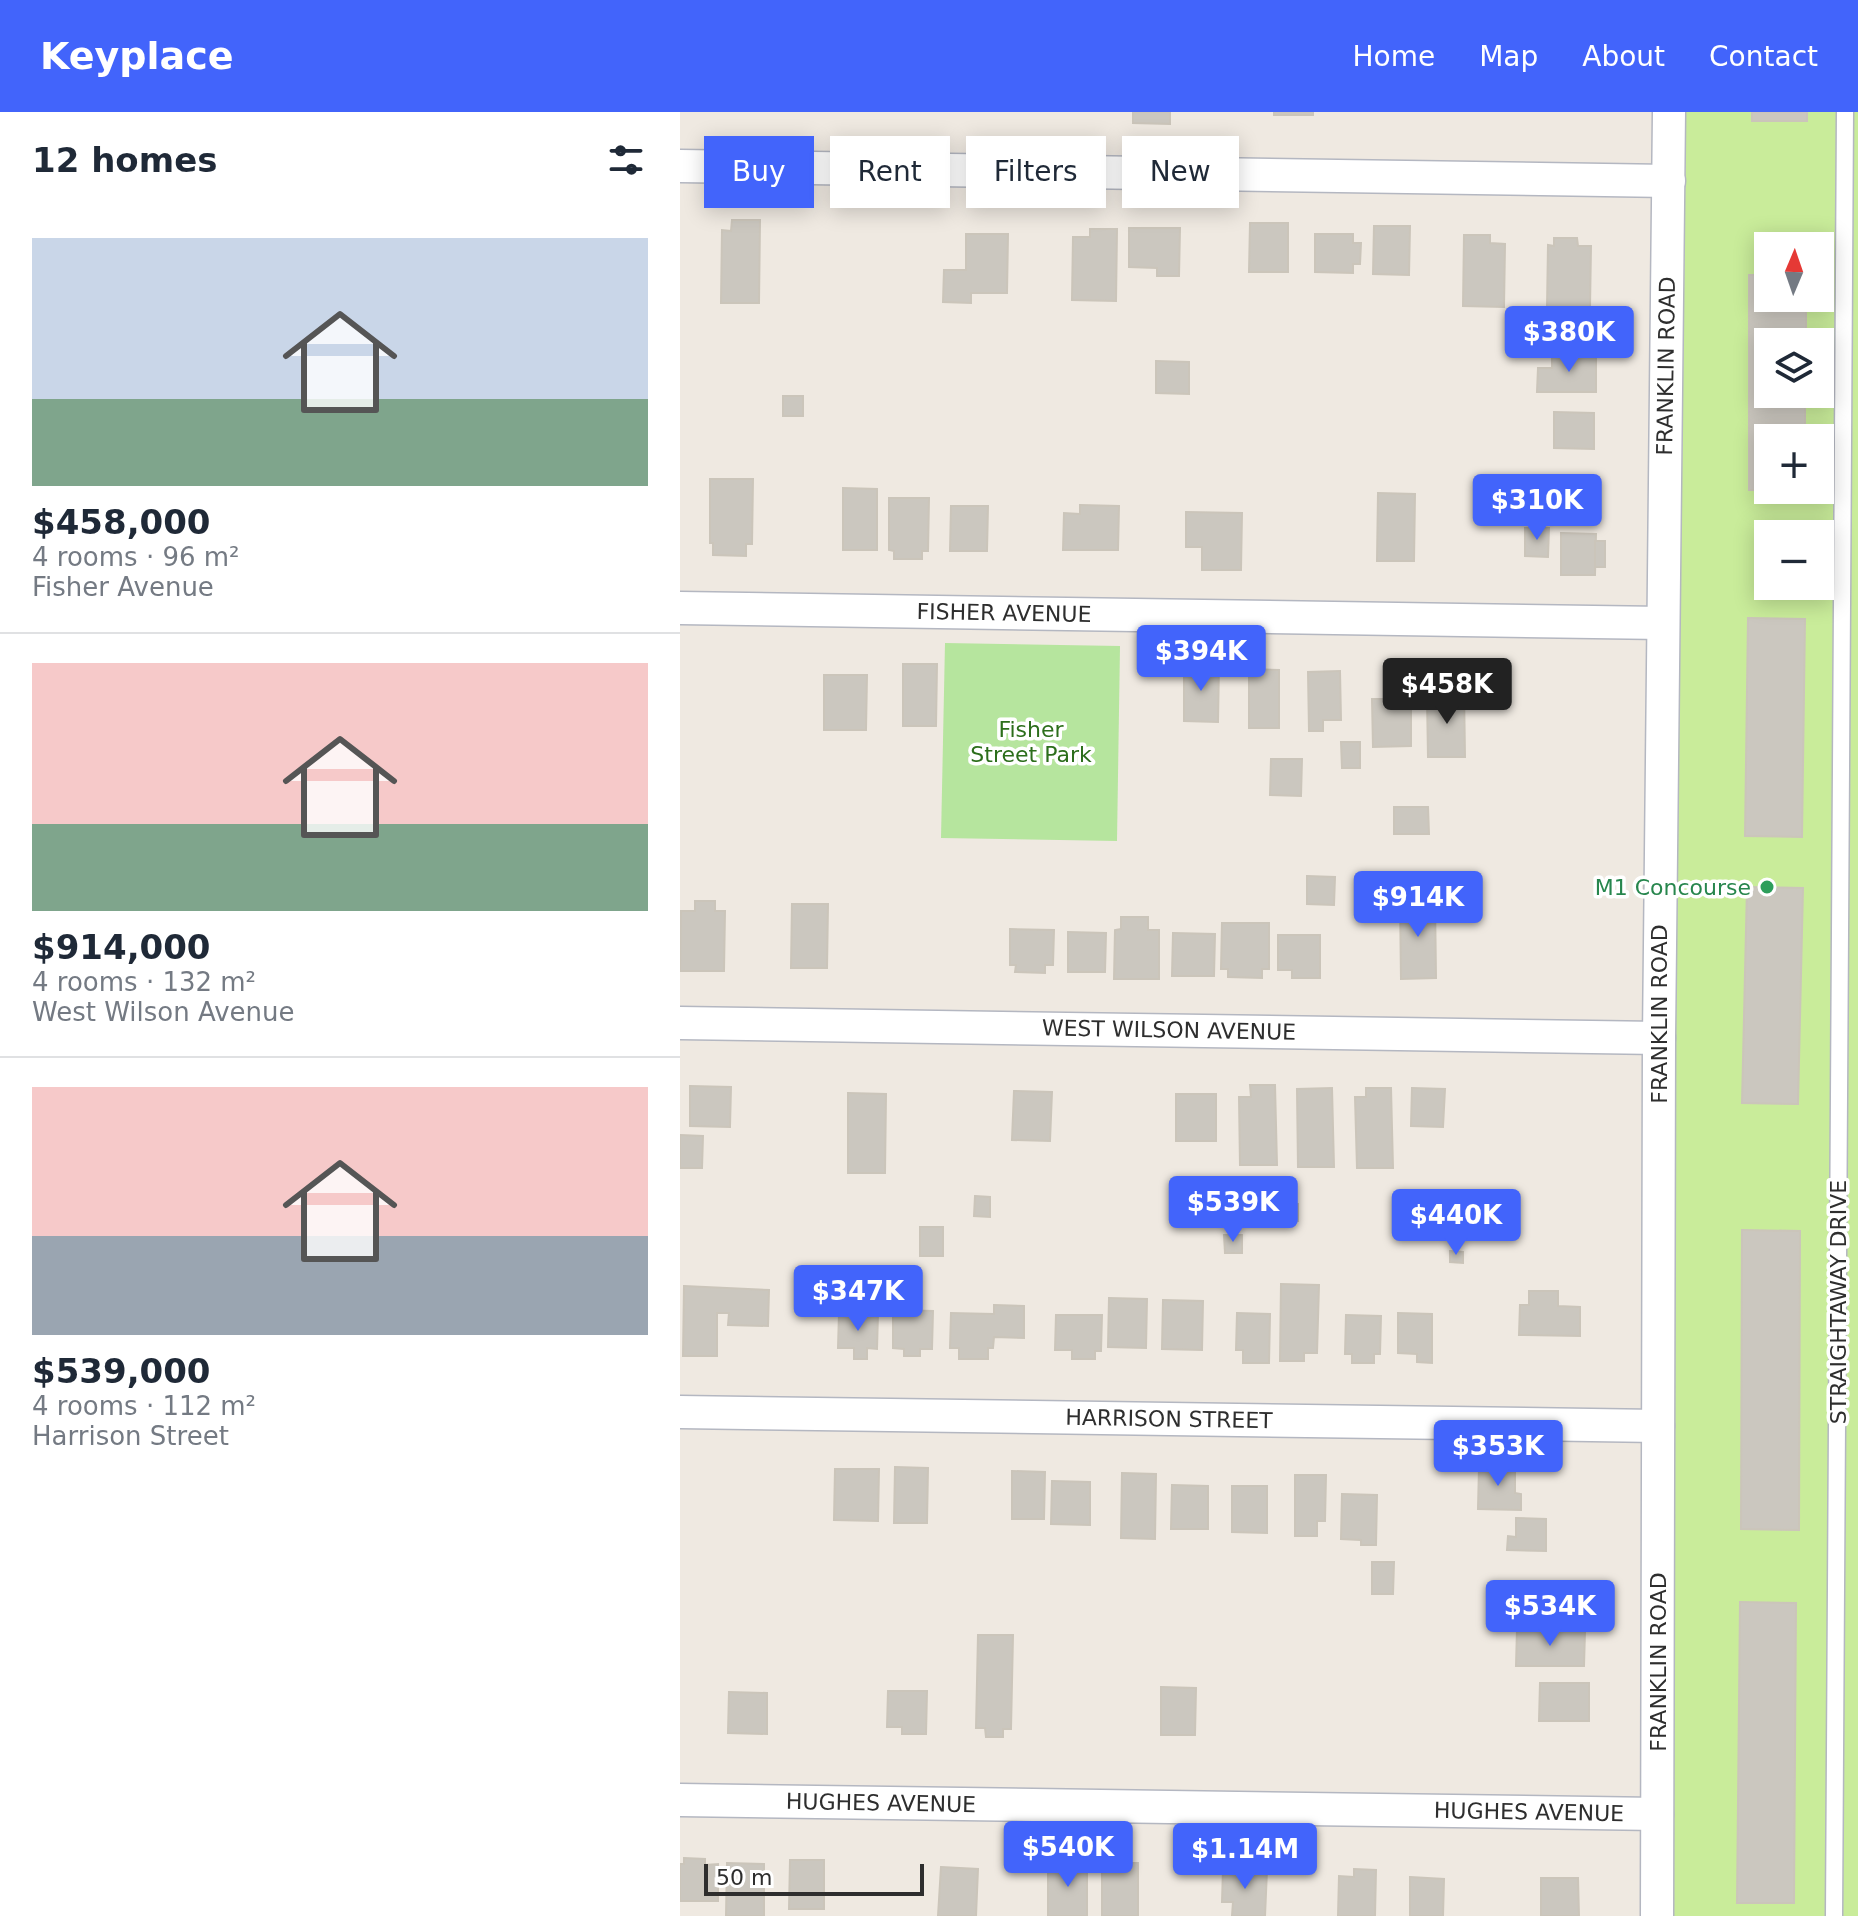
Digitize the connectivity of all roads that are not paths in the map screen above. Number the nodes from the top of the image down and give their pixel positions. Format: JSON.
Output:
{"nodes":[{"id":1,"x":1669,"y":112,"type":"edge"},
{"id":2,"x":1845,"y":112,"type":"edge"},
{"id":3,"x":680,"y":166,"type":"edge"},
{"id":4,"x":1669,"y":181,"type":"junction"},
{"id":5,"x":680,"y":608,"type":"edge"},
{"id":6,"x":1663,"y":623,"type":"junction"},
{"id":7,"x":680,"y":1023,"type":"edge"},
{"id":8,"x":1659,"y":1038,"type":"junction"},
{"id":9,"x":680,"y":1412,"type":"edge"},
{"id":10,"x":1658,"y":1426,"type":"junction"},
{"id":11,"x":680,"y":1800,"type":"edge"},
{"id":12,"x":1657,"y":1814,"type":"junction"},
{"id":13,"x":1657,"y":1916,"type":"edge"},
{"id":14,"x":1834,"y":1916,"type":"edge"}],
"edges":[{"from":1,"to":4,"type":"street","name":"FRANKLIN ROAD"},
{"from":2,"to":14,"type":"lane","name":"STRAIGHTAWAY DRIVE"},
{"from":3,"to":4,"type":"street"},
{"from":4,"to":6,"type":"street","name":"FRANKLIN ROAD"},
{"from":5,"to":6,"type":"street","name":"FISHER AVENUE"},
{"from":6,"to":8,"type":"street","name":"FRANKLIN ROAD"},
{"from":7,"to":8,"type":"street","name":"WEST WILSON AVENUE"},
{"from":8,"to":10,"type":"street","name":"FRANKLIN ROAD"},
{"from":9,"to":10,"type":"street","name":"HARRISON STREET"},
{"from":10,"to":12,"type":"street","name":"FRANKLIN ROAD"},
{"from":11,"to":12,"type":"street","name":"HUGHES AVENUE"},
{"from":12,"to":13,"type":"street","name":"FRANKLIN ROAD"}]}
